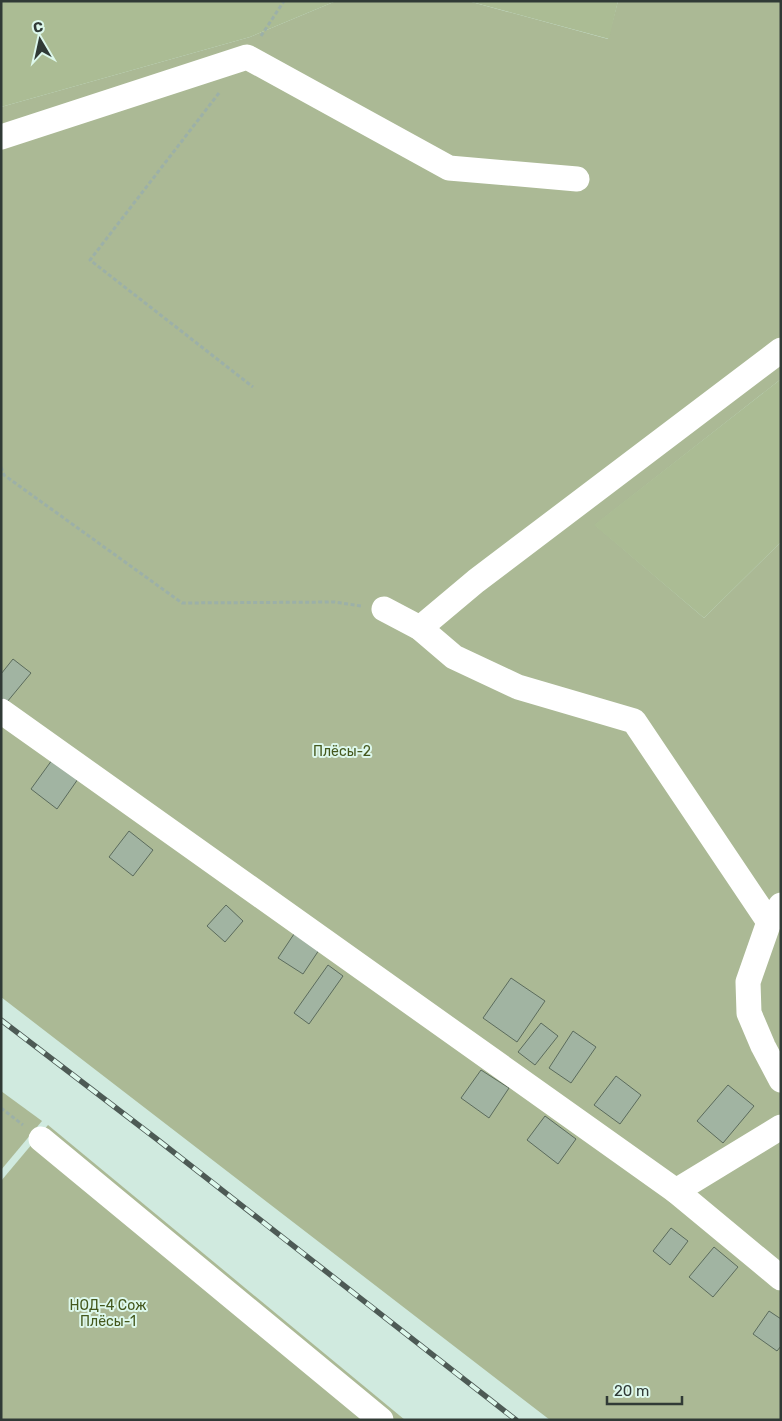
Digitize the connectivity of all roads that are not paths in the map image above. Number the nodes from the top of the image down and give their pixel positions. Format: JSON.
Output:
{"nodes":[{"id":1,"x":1,"y":137,"type":"edge"},
{"id":2,"x":577,"y":179,"type":"dead end"},
{"id":3,"x":781,"y":350,"type":"edge"},
{"id":4,"x":384,"y":610,"type":"road end"},
{"id":5,"x":420,"y":628,"type":"junction"},
{"id":6,"x":1,"y":711,"type":"edge"},
{"id":7,"x":775,"y":913,"type":"edge"},
{"id":8,"x":781,"y":1080,"type":"edge"},
{"id":9,"x":781,"y":1127,"type":"edge"},
{"id":10,"x":41,"y":1139,"type":"dead end"},
{"id":11,"x":676,"y":1191,"type":"junction"},
{"id":12,"x":781,"y":1278,"type":"edge"},
{"id":13,"x":380,"y":1420,"type":"edge"}],
"edges":[{"from":1,"to":2,"type":"lane"},
{"from":3,"to":5,"type":"lane"},
{"from":4,"to":5,"type":"lane"},
{"from":5,"to":7,"type":"lane"},
{"from":6,"to":11,"type":"lane"},
{"from":7,"to":8,"type":"lane"},
{"from":9,"to":11,"type":"lane"},
{"from":10,"to":13,"type":"lane"},
{"from":11,"to":12,"type":"lane"}]}
